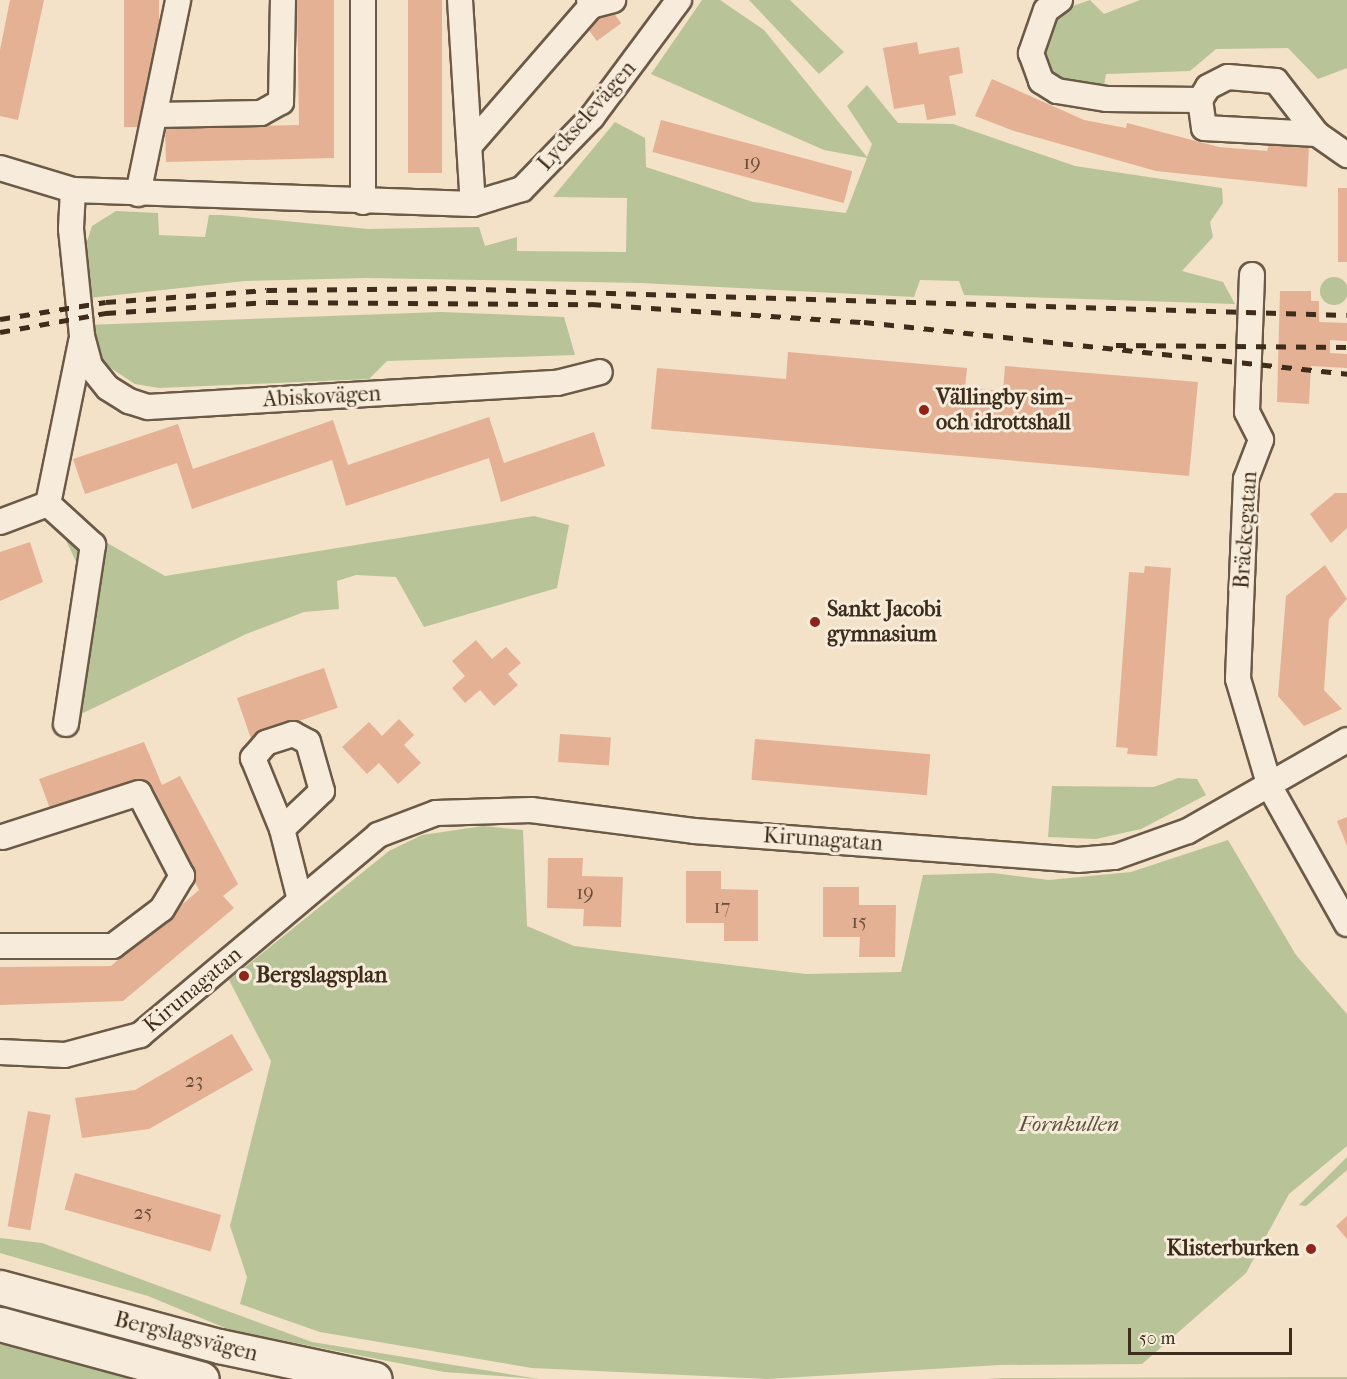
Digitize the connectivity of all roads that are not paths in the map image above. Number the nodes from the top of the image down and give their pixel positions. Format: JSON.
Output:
{"nodes":[{"id":1,"x":178,"y":0,"type":"edge"},
{"id":2,"x":283,"y":0,"type":"edge"},
{"id":3,"x":363,"y":0,"type":"edge"},
{"id":4,"x":460,"y":0,"type":"edge"},
{"id":5,"x":1060,"y":0,"type":"edge"},
{"id":6,"x":598,"y":2,"type":"edge"},
{"id":7,"x":675,"y":8,"type":"edge"},
{"id":8,"x":1200,"y":100,"type":"junction"},
{"id":9,"x":155,"y":115,"type":"junction"},
{"id":10,"x":1317,"y":134,"type":"junction"},
{"id":11,"x":472,"y":143,"type":"junction"},
{"id":12,"x":1347,"y":155,"type":"edge"},
{"id":13,"x":0,"y":168,"type":"edge"},
{"id":14,"x":73,"y":190,"type":"junction"},
{"id":15,"x":138,"y":194,"type":"junction"},
{"id":16,"x":363,"y":202,"type":"junction"},
{"id":17,"x":473,"y":204,"type":"junction"},
{"id":18,"x":1252,"y":275,"type":"dead end"},
{"id":19,"x":82,"y":336,"type":"junction"},
{"id":20,"x":600,"y":372,"type":"dead end"},
{"id":21,"x":48,"y":504,"type":"junction"},
{"id":22,"x":0,"y":522,"type":"edge"},
{"id":23,"x":66,"y":724,"type":"dead end"},
{"id":24,"x":1347,"y":741,"type":"edge"},
{"id":25,"x":1270,"y":787,"type":"junction"},
{"id":26,"x":282,"y":829,"type":"dead end"},
{"id":27,"x":1,"y":842,"type":"edge"},
{"id":28,"x":300,"y":900,"type":"junction"},
{"id":29,"x":1347,"y":924,"type":"edge"},
{"id":30,"x":0,"y":946,"type":"edge"},
{"id":31,"x":0,"y":1052,"type":"edge"},
{"id":32,"x":0,"y":1287,"type":"edge"},
{"id":33,"x":0,"y":1324,"type":"edge"},
{"id":34,"x":202,"y":1379,"type":"edge"},
{"id":35,"x":375,"y":1379,"type":"edge"}],
"edges":[{"from":1,"to":9,"type":"street"},
{"from":2,"to":9,"type":"street"},
{"from":3,"to":16,"type":"street"},
{"from":4,"to":11,"type":"street"},
{"from":5,"to":8,"type":"street"},
{"from":6,"to":11,"type":"street"},
{"from":7,"to":17,"type":"street","name":"Lyckselevägen"},
{"from":8,"to":10,"type":"street"},
{"from":8,"to":10,"type":"street"},
{"from":9,"to":15,"type":"street"},
{"from":10,"to":12,"type":"street"},
{"from":11,"to":17,"type":"street"},
{"from":13,"to":14,"type":"street","name":"Lyckselevägen"},
{"from":14,"to":15,"type":"street","name":"Lyckselevägen"},
{"from":14,"to":19,"type":"street","name":"Abiskovägen"},
{"from":15,"to":16,"type":"street","name":"Lyckselevägen"},
{"from":16,"to":17,"type":"street","name":"Lyckselevägen"},
{"from":18,"to":25,"type":"street","name":"Bräckegatan"},
{"from":19,"to":20,"type":"street","name":"Abiskovägen"},
{"from":19,"to":21,"type":"street","name":"Abiskovägen"},
{"from":21,"to":22,"type":"street"},
{"from":21,"to":23,"type":"street"},
{"from":24,"to":25,"type":"street","name":"Kirunagatan"},
{"from":25,"to":28,"type":"street","name":"Kirunagatan"},
{"from":25,"to":29,"type":"street"},
{"from":26,"to":28,"type":"street"},
{"from":27,"to":30,"type":"street"},
{"from":28,"to":31,"type":"street","name":"Kirunagatan"},
{"from":32,"to":35,"type":"main road","name":"Bergslagsvägen"},
{"from":33,"to":34,"type":"main road","name":"Bergslagsvägen"}]}
